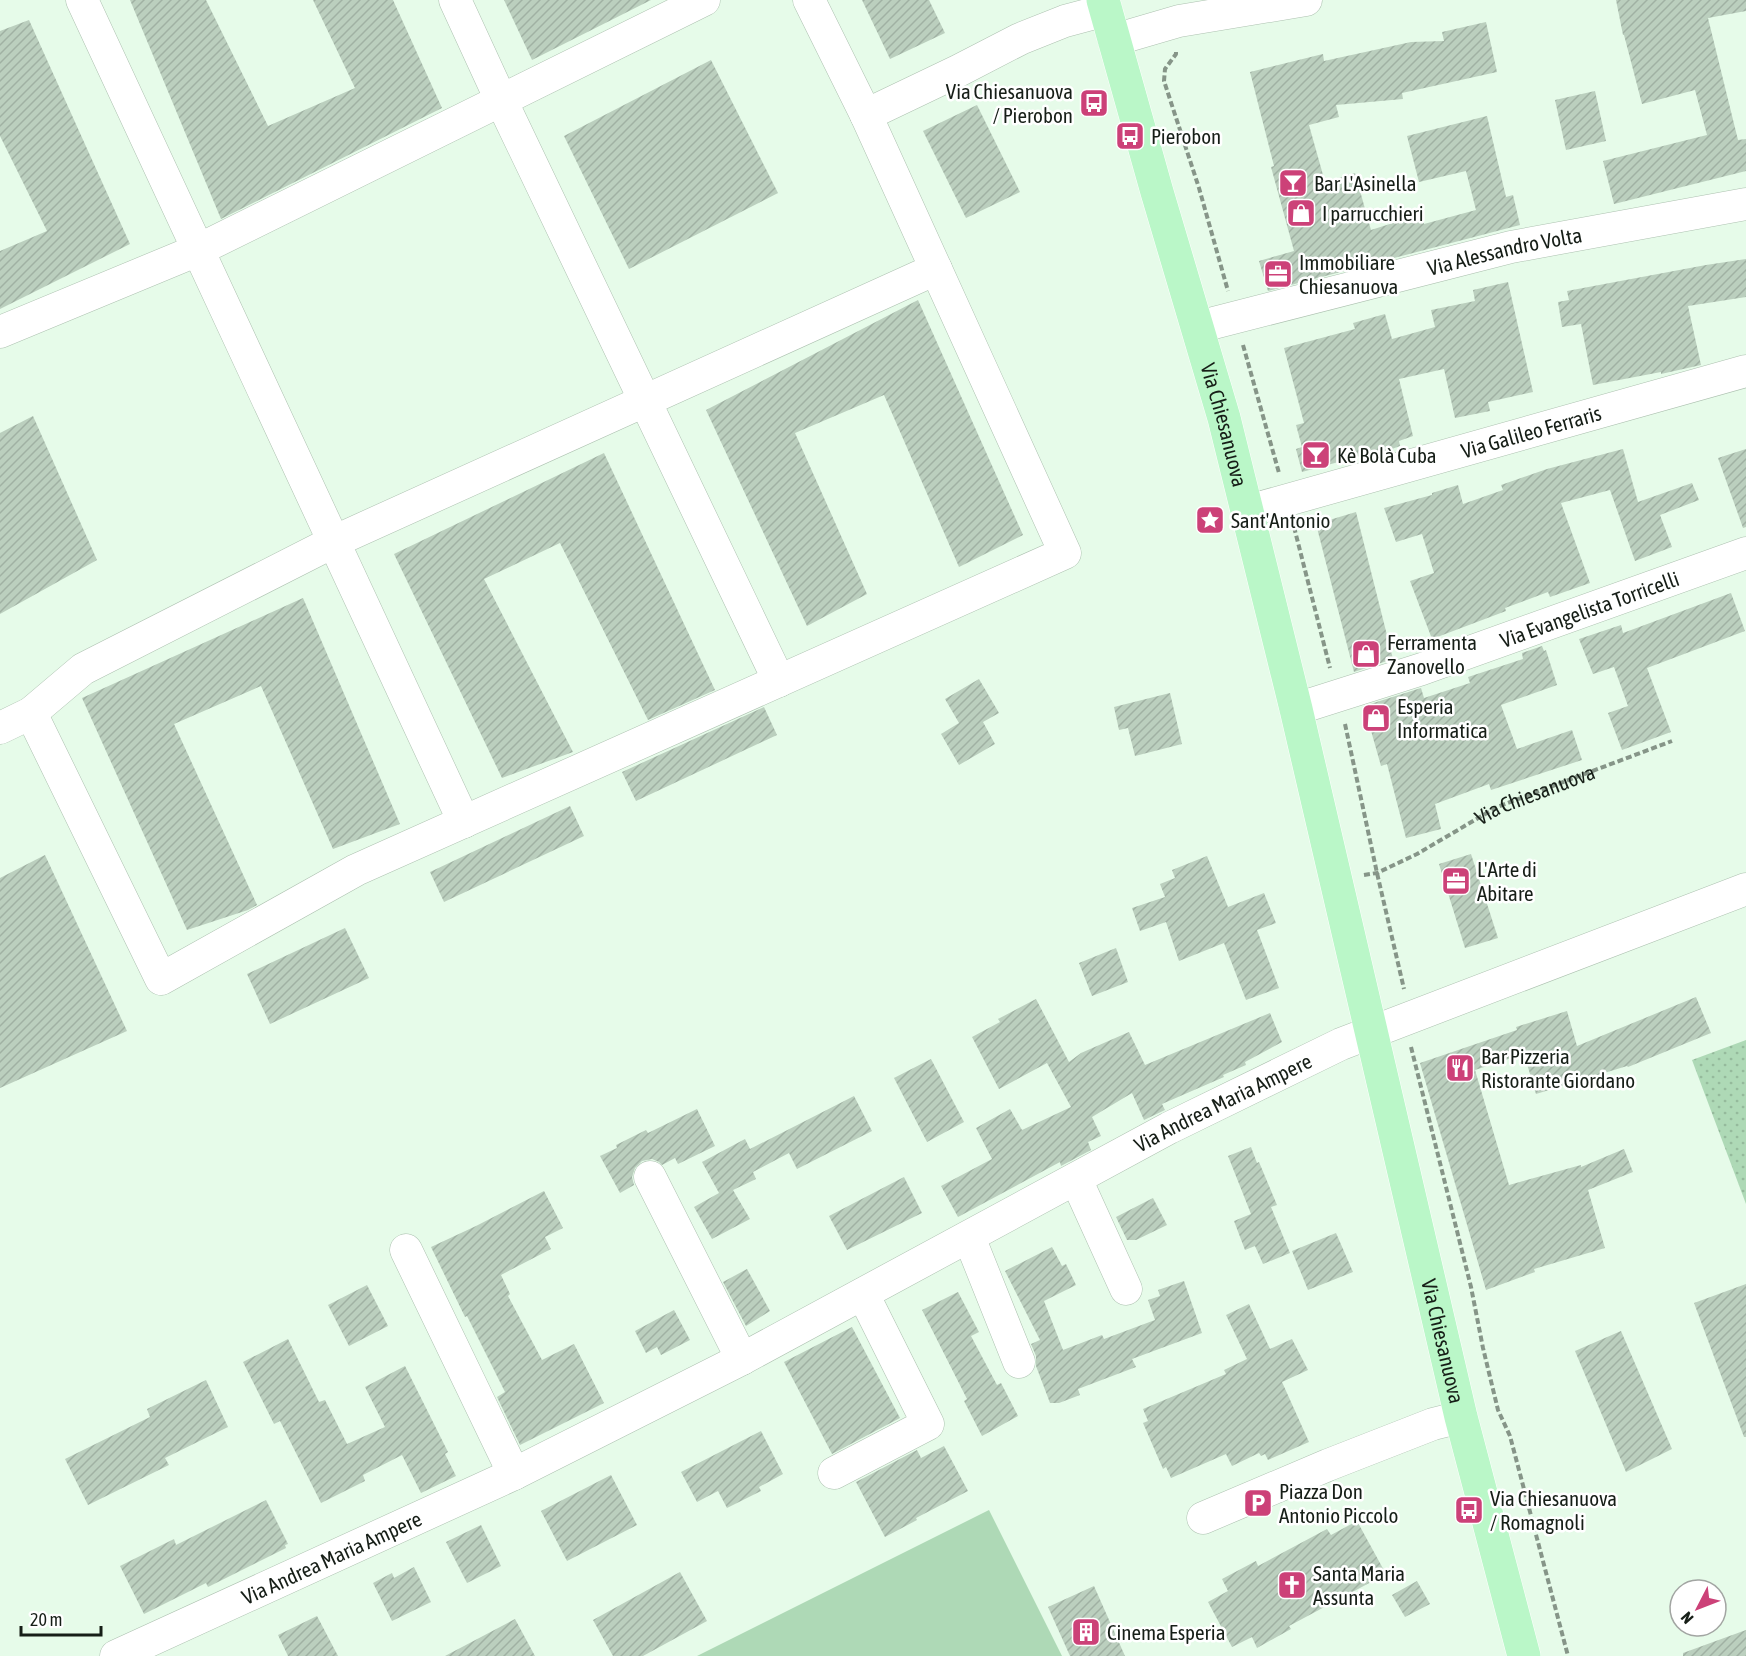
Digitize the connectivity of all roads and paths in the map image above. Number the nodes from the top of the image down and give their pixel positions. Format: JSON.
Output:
{"nodes":[{"id":1,"x":82,"y":0,"type":"edge"},
{"id":2,"x":455,"y":0,"type":"edge"},
{"id":3,"x":704,"y":0,"type":"edge"},
{"id":4,"x":808,"y":0,"type":"edge"},
{"id":5,"x":1293,"y":1,"type":"edge"},
{"id":6,"x":1107,"y":17,"type":"edge"},
{"id":7,"x":1176,"y":54,"type":"dead end"},
{"id":8,"x":501,"y":100,"type":"junction"},
{"id":9,"x":866,"y":115,"type":"junction"},
{"id":10,"x":1746,"y":204,"type":"edge"},
{"id":11,"x":198,"y":250,"type":"junction"},
{"id":12,"x":936,"y":269,"type":"junction"},
{"id":13,"x":1230,"y":297,"type":"dead end"},
{"id":14,"x":1198,"y":327,"type":"junction"},
{"id":15,"x":0,"y":332,"type":"edge"},
{"id":16,"x":1242,"y":341,"type":"dead end"},
{"id":17,"x":1746,"y":370,"type":"edge"},
{"id":18,"x":645,"y":401,"type":"junction"},
{"id":19,"x":1282,"y":483,"type":"dead end"},
{"id":20,"x":1248,"y":511,"type":"junction"},
{"id":21,"x":1293,"y":522,"type":"dead end"},
{"id":22,"x":333,"y":542,"type":"junction"},
{"id":23,"x":1746,"y":553,"type":"edge"},
{"id":24,"x":1332,"y":671,"type":"dead end"},
{"id":25,"x":779,"y":681,"type":"junction"},
{"id":26,"x":1296,"y":709,"type":"junction"},
{"id":27,"x":31,"y":713,"type":"junction"},
{"id":28,"x":1343,"y":713,"type":"dead end"},
{"id":29,"x":0,"y":728,"type":"edge"},
{"id":30,"x":1672,"y":741,"type":"dead end"},
{"id":31,"x":464,"y":822,"type":"junction"},
{"id":32,"x":1377,"y":873,"type":"junction"},
{"id":33,"x":1337,"y":881,"type":"junction"},
{"id":34,"x":1746,"y":889,"type":"edge"},
{"id":35,"x":1406,"y":998,"type":"dead end"},
{"id":36,"x":1372,"y":1031,"type":"junction"},
{"id":37,"x":1410,"y":1040,"type":"dead end"},
{"id":38,"x":650,"y":1177,"type":"dead end"},
{"id":39,"x":1076,"y":1179,"type":"junction"},
{"id":40,"x":969,"y":1237,"type":"junction"},
{"id":41,"x":406,"y":1250,"type":"dead end"},
{"id":42,"x":1126,"y":1289,"type":"dead end"},
{"id":43,"x":863,"y":1294,"type":"junction"},
{"id":44,"x":742,"y":1359,"type":"junction"},
{"id":45,"x":1019,"y":1362,"type":"dead end"},
{"id":46,"x":1461,"y":1417,"type":"junction"},
{"id":47,"x":834,"y":1473,"type":"dead end"},
{"id":48,"x":514,"y":1474,"type":"junction"},
{"id":49,"x":1203,"y":1518,"type":"dead end"},
{"id":50,"x":1517,"y":1654,"type":"edge"},
{"id":51,"x":116,"y":1656,"type":"edge"},
{"id":52,"x":1568,"y":1656,"type":"edge"}],
"edges":[{"from":1,"to":11,"type":"street"},
{"from":2,"to":8,"type":"street"},
{"from":3,"to":8,"type":"street"},
{"from":4,"to":9,"type":"street"},
{"from":5,"to":6,"type":"street"},
{"from":6,"to":9,"type":"street"},
{"from":6,"to":14,"type":"main road","name":"Via Chiesanuova"},
{"from":7,"to":13,"type":"path"},
{"from":8,"to":11,"type":"street"},
{"from":8,"to":18,"type":"street"},
{"from":9,"to":12,"type":"street"},
{"from":10,"to":14,"type":"street","name":"Via Alessandro Volta"},
{"from":11,"to":15,"type":"street"},
{"from":11,"to":22,"type":"street"},
{"from":12,"to":18,"type":"street"},
{"from":12,"to":25,"type":"street"},
{"from":14,"to":20,"type":"main road","name":"Via Chiesanuova"},
{"from":16,"to":19,"type":"path"},
{"from":17,"to":20,"type":"street","name":"Via Galileo Ferraris"},
{"from":18,"to":22,"type":"street"},
{"from":18,"to":25,"type":"street"},
{"from":20,"to":26,"type":"main road","name":"Via Chiesanuova"},
{"from":21,"to":24,"type":"path"},
{"from":22,"to":27,"type":"street"},
{"from":22,"to":31,"type":"street"},
{"from":23,"to":26,"type":"street","name":"Via Evangelista Torricelli"},
{"from":25,"to":31,"type":"street"},
{"from":26,"to":33,"type":"main road","name":"Via Chiesanuova"},
{"from":27,"to":29,"type":"street"},
{"from":27,"to":31,"type":"street"},
{"from":28,"to":32,"type":"path"},
{"from":30,"to":32,"type":"path","name":"Via Chiesanuova"},
{"from":32,"to":33,"type":"path","name":"Via Chiesanuova"},
{"from":32,"to":35,"type":"path"},
{"from":33,"to":36,"type":"main road","name":"Via Chiesanuova"},
{"from":34,"to":36,"type":"street"},
{"from":36,"to":39,"type":"street","name":"Via Andrea Maria Ampere"},
{"from":36,"to":46,"type":"main road","name":"Via Chiesanuova"},
{"from":37,"to":52,"type":"path"},
{"from":38,"to":44,"type":"street"},
{"from":39,"to":40,"type":"street","name":"Via Andrea Maria Ampere"},
{"from":39,"to":42,"type":"street"},
{"from":40,"to":43,"type":"street","name":"Via Andrea Maria Ampere"},
{"from":40,"to":45,"type":"street"},
{"from":41,"to":48,"type":"street"},
{"from":43,"to":44,"type":"street","name":"Via Andrea Maria Ampere"},
{"from":43,"to":47,"type":"street"},
{"from":44,"to":48,"type":"street","name":"Via Andrea Maria Ampere"},
{"from":46,"to":49,"type":"street"},
{"from":46,"to":50,"type":"main road","name":"Via Chiesanuova"},
{"from":48,"to":51,"type":"street","name":"Via Andrea Maria Ampere"}]}
